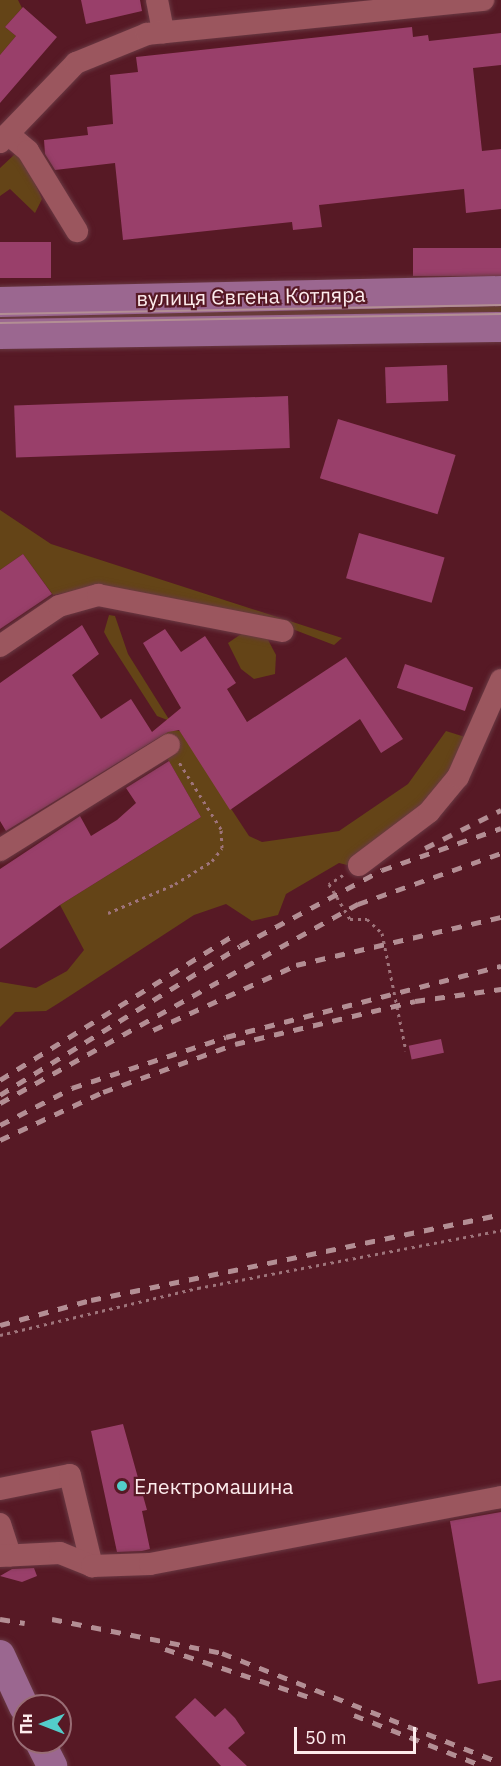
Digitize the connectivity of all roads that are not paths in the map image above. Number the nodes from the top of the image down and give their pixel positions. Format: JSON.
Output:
{"nodes":[{"id":1,"x":157,"y":0,"type":"edge"},
{"id":2,"x":483,"y":0,"type":"edge"},
{"id":3,"x":163,"y":32,"type":"junction"},
{"id":4,"x":4,"y":138,"type":"edge"},
{"id":5,"x":77,"y":231,"type":"dead end"},
{"id":6,"x":501,"y":291,"type":"edge"},
{"id":7,"x":0,"y":302,"type":"edge"},
{"id":8,"x":501,"y":327,"type":"edge"},
{"id":9,"x":0,"y":334,"type":"edge"},
{"id":10,"x":283,"y":631,"type":"dead end"},
{"id":11,"x":0,"y":646,"type":"edge"},
{"id":12,"x":501,"y":680,"type":"edge"},
{"id":13,"x":169,"y":745,"type":"road end"},
{"id":14,"x":0,"y":850,"type":"edge"},
{"id":15,"x":359,"y":865,"type":"road end"},
{"id":16,"x":0,"y":1489,"type":"edge"},
{"id":17,"x":501,"y":1497,"type":"edge"},
{"id":18,"x":0,"y":1524,"type":"edge"},
{"id":19,"x":5,"y":1556,"type":"edge"},
{"id":20,"x":92,"y":1566,"type":"junction"},
{"id":21,"x":0,"y":1655,"type":"edge"},
{"id":22,"x":18,"y":1694,"type":"edge"}],
"edges":[{"from":1,"to":3,"type":"street"},
{"from":2,"to":3,"type":"street"},
{"from":3,"to":4,"type":"street"},
{"from":4,"to":5,"type":"street"},
{"from":6,"to":7,"type":"main road","name":"вулиця Євгена Котляра"},
{"from":8,"to":9,"type":"main road","name":"вулиця Євгена Котляра"},
{"from":10,"to":11,"type":"street"},
{"from":12,"to":15,"type":"street"},
{"from":13,"to":14,"type":"street"},
{"from":16,"to":20,"type":"street"},
{"from":17,"to":20,"type":"street"},
{"from":18,"to":19,"type":"street"},
{"from":19,"to":20,"type":"street"},
{"from":21,"to":22,"type":"main road"}]}
